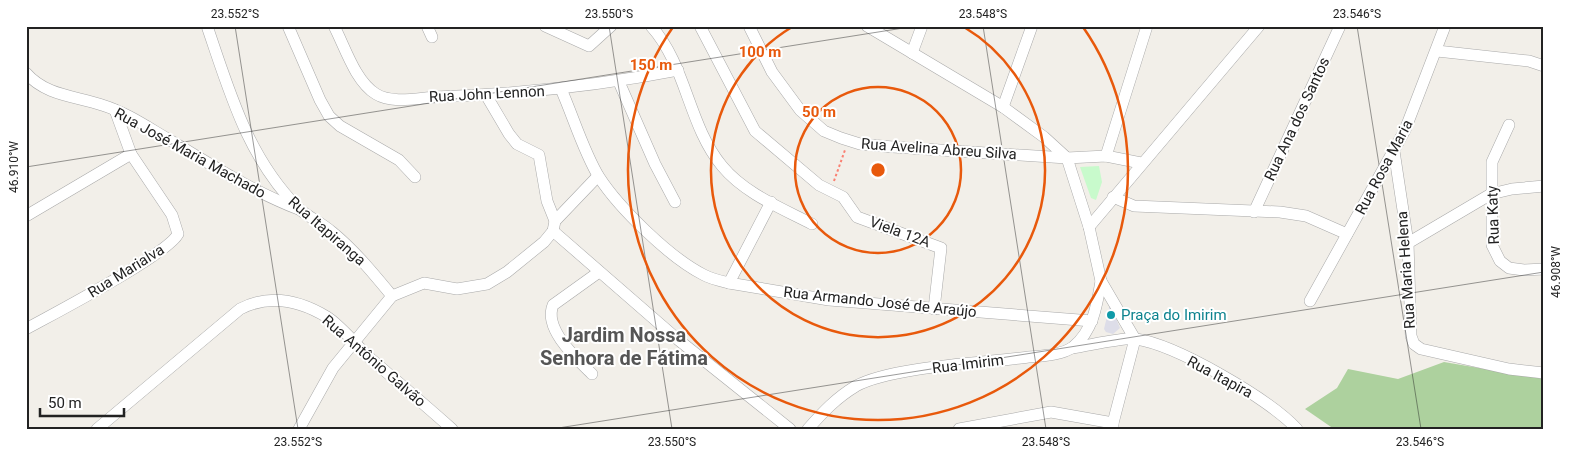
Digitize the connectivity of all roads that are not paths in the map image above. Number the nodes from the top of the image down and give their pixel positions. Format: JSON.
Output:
{"nodes":[{"id":1,"x":207,"y":26,"type":"edge"},
{"id":2,"x":288,"y":26,"type":"edge"},
{"id":3,"x":334,"y":26,"type":"edge"},
{"id":4,"x":545,"y":26,"type":"edge"},
{"id":5,"x":611,"y":26,"type":"edge"},
{"id":6,"x":651,"y":26,"type":"edge"},
{"id":7,"x":700,"y":26,"type":"edge"},
{"id":8,"x":750,"y":26,"type":"edge"},
{"id":9,"x":867,"y":26,"type":"edge"},
{"id":10,"x":922,"y":26,"type":"edge"},
{"id":11,"x":1032,"y":26,"type":"edge"},
{"id":12,"x":1147,"y":26,"type":"edge"},
{"id":13,"x":1340,"y":26,"type":"edge"},
{"id":14,"x":1445,"y":26,"type":"edge"},
{"id":15,"x":1261,"y":27,"type":"edge"},
{"id":16,"x":1437,"y":51,"type":"junction"},
{"id":17,"x":912,"y":53,"type":"junction"},
{"id":18,"x":1544,"y":58,"type":"edge"},
{"id":19,"x":1528,"y":61,"type":"junction"},
{"id":20,"x":1544,"y":66,"type":"edge"},
{"id":21,"x":678,"y":70,"type":"junction"},
{"id":22,"x":26,"y":73,"type":"edge"},
{"id":23,"x":619,"y":82,"type":"junction"},
{"id":24,"x":561,"y":89,"type":"junction"},
{"id":25,"x":486,"y":95,"type":"junction"},
{"id":26,"x":1003,"y":107,"type":"junction"},
{"id":27,"x":115,"y":110,"type":"junction"},
{"id":28,"x":1509,"y":125,"type":"dead end"},
{"id":29,"x":1394,"y":151,"type":"junction"},
{"id":30,"x":131,"y":154,"type":"junction"},
{"id":31,"x":1106,"y":156,"type":"junction"},
{"id":32,"x":1067,"y":158,"type":"junction"},
{"id":33,"x":1141,"y":163,"type":"junction"},
{"id":34,"x":598,"y":176,"type":"junction"},
{"id":35,"x":415,"y":177,"type":"dead end"},
{"id":36,"x":1544,"y":186,"type":"edge"},
{"id":37,"x":1491,"y":194,"type":"junction"},
{"id":38,"x":1113,"y":197,"type":"junction"},
{"id":39,"x":675,"y":202,"type":"dead end"},
{"id":40,"x":771,"y":202,"type":"junction"},
{"id":41,"x":300,"y":210,"type":"junction"},
{"id":42,"x":1254,"y":212,"type":"junction"},
{"id":43,"x":26,"y":216,"type":"edge"},
{"id":44,"x":812,"y":224,"type":"dead end"},
{"id":45,"x":554,"y":226,"type":"junction"},
{"id":46,"x":1089,"y":227,"type":"junction"},
{"id":47,"x":1347,"y":234,"type":"junction"},
{"id":48,"x":1408,"y":243,"type":"junction"},
{"id":49,"x":1544,"y":269,"type":"edge"},
{"id":50,"x":599,"y":272,"type":"junction"},
{"id":51,"x":1102,"y":282,"type":"junction"},
{"id":52,"x":729,"y":283,"type":"junction"},
{"id":53,"x":392,"y":296,"type":"junction"},
{"id":54,"x":1310,"y":301,"type":"dead end"},
{"id":55,"x":934,"y":309,"type":"junction"},
{"id":56,"x":1092,"y":321,"type":"junction"},
{"id":57,"x":26,"y":329,"type":"edge"},
{"id":58,"x":1135,"y":339,"type":"junction"},
{"id":59,"x":352,"y":342,"type":"junction"},
{"id":60,"x":1072,"y":348,"type":"junction"},
{"id":61,"x":1544,"y":373,"type":"edge"},
{"id":62,"x":592,"y":374,"type":"dead end"},
{"id":63,"x":1113,"y":426,"type":"edge"},
{"id":64,"x":97,"y":429,"type":"edge"},
{"id":65,"x":299,"y":429,"type":"edge"},
{"id":66,"x":452,"y":429,"type":"edge"},
{"id":67,"x":790,"y":429,"type":"edge"},
{"id":68,"x":808,"y":429,"type":"edge"},
{"id":69,"x":959,"y":429,"type":"edge"},
{"id":70,"x":1297,"y":429,"type":"edge"}],
"edges":[{"from":1,"to":41,"type":"street","name":"Rua Itapiranga"},
{"from":2,"to":35,"type":"street"},
{"from":3,"to":25,"type":"street","name":"Rua John Lennon"},
{"from":4,"to":5,"type":"street"},
{"from":6,"to":21,"type":"street"},
{"from":7,"to":55,"type":"street","name":"Viela 12A"},
{"from":8,"to":32,"type":"street","name":"Rua Avelina Abreu Silva"},
{"from":9,"to":17,"type":"street"},
{"from":10,"to":17,"type":"street"},
{"from":11,"to":26,"type":"street"},
{"from":12,"to":31,"type":"street"},
{"from":13,"to":42,"type":"street","name":"Rua Ana dos Santos"},
{"from":14,"to":16,"type":"street","name":"Rua Rosa Maria"},
{"from":15,"to":33,"type":"street"},
{"from":16,"to":19,"type":"street"},
{"from":16,"to":29,"type":"street","name":"Rua Rosa Maria"},
{"from":17,"to":26,"type":"street"},
{"from":18,"to":19,"type":"street"},
{"from":19,"to":20,"type":"street"},
{"from":21,"to":23,"type":"street","name":"Rua John Lennon"},
{"from":21,"to":40,"type":"street"},
{"from":22,"to":27,"type":"street","name":"Rua José Maria Machado"},
{"from":23,"to":24,"type":"street","name":"Rua John Lennon"},
{"from":23,"to":39,"type":"street"},
{"from":24,"to":25,"type":"street","name":"Rua John Lennon"},
{"from":24,"to":34,"type":"street","name":"Rua Armando José de Araújo"},
{"from":25,"to":45,"type":"street"},
{"from":26,"to":32,"type":"street"},
{"from":27,"to":30,"type":"street","name":"Rua Marialva"},
{"from":27,"to":41,"type":"street","name":"Rua José Maria Machado"},
{"from":28,"to":37,"type":"street","name":"Rua Katy"},
{"from":29,"to":47,"type":"street","name":"Rua Rosa Maria"},
{"from":29,"to":48,"type":"street","name":"Rua Maria Helena"},
{"from":30,"to":43,"type":"street"},
{"from":30,"to":57,"type":"street","name":"Rua Marialva"},
{"from":31,"to":32,"type":"street","name":"Rua Avelina Abreu Silva"},
{"from":31,"to":33,"type":"street","name":"Rua Avelina Abreu Silva"},
{"from":32,"to":46,"type":"street"},
{"from":33,"to":38,"type":"street"},
{"from":34,"to":45,"type":"street"},
{"from":34,"to":52,"type":"street","name":"Rua Armando José de Araújo"},
{"from":36,"to":37,"type":"street"},
{"from":37,"to":48,"type":"street"},
{"from":37,"to":49,"type":"street","name":"Rua Katy"},
{"from":38,"to":42,"type":"street"},
{"from":38,"to":46,"type":"street"},
{"from":40,"to":44,"type":"street"},
{"from":40,"to":52,"type":"street"},
{"from":41,"to":53,"type":"street","name":"Rua Itapiranga"},
{"from":42,"to":47,"type":"street"},
{"from":45,"to":50,"type":"street"},
{"from":45,"to":53,"type":"street"},
{"from":46,"to":51,"type":"street"},
{"from":47,"to":54,"type":"street","name":"Rua Rosa Maria"},
{"from":48,"to":61,"type":"street","name":"Rua Maria Helena"},
{"from":50,"to":62,"type":"street"},
{"from":50,"to":67,"type":"street"},
{"from":51,"to":56,"type":"street"},
{"from":51,"to":58,"type":"street"},
{"from":52,"to":55,"type":"street","name":"Rua Armando José de Araújo"},
{"from":53,"to":59,"type":"street"},
{"from":55,"to":56,"type":"street","name":"Rua Armando José de Araújo"},
{"from":56,"to":60,"type":"street"},
{"from":58,"to":60,"type":"street","name":"Rua Itapira"},
{"from":58,"to":63,"type":"street"},
{"from":58,"to":70,"type":"street","name":"Rua Itapira"},
{"from":59,"to":64,"type":"street","name":"Rua Antônio Galvão"},
{"from":59,"to":65,"type":"street"},
{"from":59,"to":66,"type":"street","name":"Rua Antônio Galvão"},
{"from":60,"to":68,"type":"street","name":"Rua Imirim"},
{"from":63,"to":69,"type":"street"}]}
